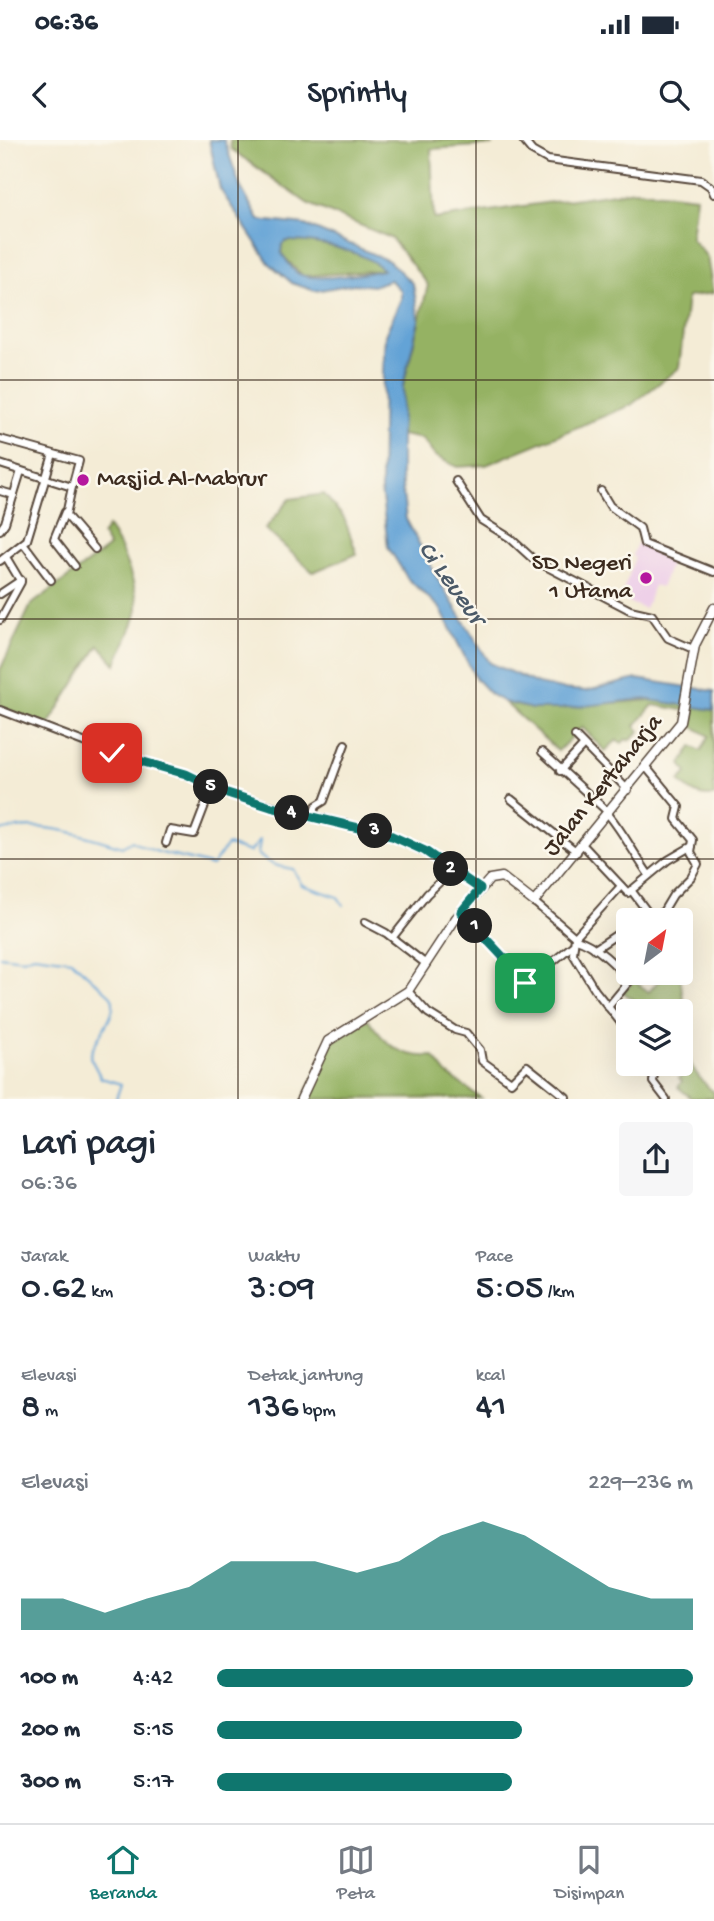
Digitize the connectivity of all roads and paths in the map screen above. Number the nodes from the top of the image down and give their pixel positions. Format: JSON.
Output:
{"nodes":[{"id":1,"x":523,"y":140,"type":"edge"},
{"id":2,"x":714,"y":194,"type":"edge"},
{"id":3,"x":0,"y":439,"type":"edge"},
{"id":4,"x":53,"y":454,"type":"junction"},
{"id":5,"x":0,"y":464,"type":"edge"},
{"id":6,"x":21,"y":471,"type":"junction"},
{"id":7,"x":47,"y":478,"type":"junction"},
{"id":8,"x":456,"y":481,"type":"dead end"},
{"id":9,"x":72,"y":487,"type":"junction"},
{"id":10,"x":0,"y":491,"type":"edge"},
{"id":11,"x":601,"y":491,"type":"dead end"},
{"id":12,"x":14,"y":495,"type":"junction"},
{"id":13,"x":65,"y":512,"type":"junction"},
{"id":14,"x":3,"y":517,"type":"edge"},
{"id":15,"x":0,"y":530,"type":"edge"},
{"id":16,"x":24,"y":544,"type":"junction"},
{"id":17,"x":95,"y":549,"type":"dead end"},
{"id":18,"x":3,"y":559,"type":"edge"},
{"id":19,"x":75,"y":566,"type":"dead end"},
{"id":20,"x":714,"y":572,"type":"edge"},
{"id":21,"x":21,"y":580,"type":"junction"},
{"id":22,"x":51,"y":580,"type":"dead end"},
{"id":23,"x":0,"y":594,"type":"edge"},
{"id":24,"x":714,"y":608,"type":"edge"},
{"id":25,"x":0,"y":620,"type":"edge"},
{"id":26,"x":694,"y":649,"type":"junction"},
{"id":27,"x":0,"y":710,"type":"edge"},
{"id":28,"x":575,"y":736,"type":"dead end"},
{"id":29,"x":345,"y":744,"type":"dead end"},
{"id":30,"x":583,"y":746,"type":"junction"},
{"id":31,"x":542,"y":752,"type":"dead end"},
{"id":32,"x":646,"y":767,"type":"junction"},
{"id":33,"x":560,"y":771,"type":"junction"},
{"id":34,"x":212,"y":787,"type":"junction"},
{"id":35,"x":628,"y":790,"type":"junction"},
{"id":36,"x":511,"y":799,"type":"dead end"},
{"id":37,"x":609,"y":814,"type":"junction"},
{"id":38,"x":313,"y":817,"type":"junction"},
{"id":39,"x":166,"y":843,"type":"dead end"},
{"id":40,"x":692,"y":846,"type":"junction"},
{"id":41,"x":580,"y":848,"type":"junction"},
{"id":42,"x":452,"y":870,"type":"junction"},
{"id":43,"x":649,"y":875,"type":"junction"},
{"id":44,"x":621,"y":886,"type":"junction"},
{"id":45,"x":480,"y":889,"type":"junction"},
{"id":46,"x":631,"y":890,"type":"junction"},
{"id":47,"x":534,"y":902,"type":"junction"},
{"id":48,"x":644,"y":908,"type":"edge"},
{"id":49,"x":665,"y":908,"type":"edge"},
{"id":50,"x":461,"y":912,"type":"junction"},
{"id":51,"x":365,"y":922,"type":"dead end"},
{"id":52,"x":616,"y":934,"type":"edge"},
{"id":53,"x":393,"y":937,"type":"junction"},
{"id":54,"x":575,"y":940,"type":"junction"},
{"id":55,"x":594,"y":949,"type":"junction"},
{"id":56,"x":426,"y":964,"type":"junction"},
{"id":57,"x":616,"y":966,"type":"edge"},
{"id":58,"x":626,"y":985,"type":"edge"},
{"id":59,"x":520,"y":988,"type":"junction"},
{"id":60,"x":408,"y":991,"type":"junction"},
{"id":61,"x":509,"y":999,"type":"dead end"},
{"id":62,"x":608,"y":1007,"type":"junction"},
{"id":63,"x":616,"y":1017,"type":"edge"},
{"id":64,"x":654,"y":1076,"type":"edge"},
{"id":65,"x":566,"y":1097,"type":"edge"},
{"id":66,"x":301,"y":1098,"type":"edge"},
{"id":67,"x":666,"y":1098,"type":"edge"}],
"edges":[{"from":1,"to":2,"type":"street"},
{"from":3,"to":4,"type":"street"},
{"from":4,"to":7,"type":"street"},
{"from":4,"to":9,"type":"street"},
{"from":5,"to":6,"type":"street"},
{"from":6,"to":7,"type":"street"},
{"from":6,"to":12,"type":"street"},
{"from":7,"to":9,"type":"street"},
{"from":7,"to":16,"type":"street"},
{"from":8,"to":26,"type":"street"},
{"from":9,"to":13,"type":"street"},
{"from":10,"to":12,"type":"street"},
{"from":11,"to":20,"type":"street"},
{"from":12,"to":14,"type":"street"},
{"from":13,"to":17,"type":"street"},
{"from":13,"to":19,"type":"street"},
{"from":14,"to":15,"type":"street"},
{"from":16,"to":18,"type":"street"},
{"from":16,"to":22,"type":"street"},
{"from":18,"to":21,"type":"street"},
{"from":21,"to":23,"type":"street"},
{"from":21,"to":25,"type":"street"},
{"from":24,"to":26,"type":"street","name":"Jalan Kertaharja"},
{"from":26,"to":32,"type":"street","name":"Jalan Kertaharja"},
{"from":27,"to":34,"type":"street"},
{"from":28,"to":30,"type":"street"},
{"from":29,"to":38,"type":"street"},
{"from":30,"to":33,"type":"street"},
{"from":30,"to":35,"type":"street"},
{"from":31,"to":33,"type":"street"},
{"from":32,"to":35,"type":"street","name":"Jalan Kertaharja"},
{"from":32,"to":40,"type":"street"},
{"from":33,"to":37,"type":"street"},
{"from":34,"to":38,"type":"street"},
{"from":34,"to":39,"type":"street"},
{"from":35,"to":37,"type":"street","name":"Jalan Kertaharja"},
{"from":36,"to":41,"type":"street"},
{"from":37,"to":41,"type":"street","name":"Jalan Kertaharja"},
{"from":37,"to":43,"type":"street"},
{"from":38,"to":42,"type":"street"},
{"from":40,"to":43,"type":"street"},
{"from":40,"to":49,"type":"street"},
{"from":41,"to":44,"type":"street"},
{"from":41,"to":47,"type":"street","name":"Jalan Kertaharja"},
{"from":42,"to":45,"type":"street"},
{"from":42,"to":53,"type":"street"},
{"from":43,"to":46,"type":"street"},
{"from":44,"to":46,"type":"street"},
{"from":44,"to":54,"type":"street"},
{"from":45,"to":47,"type":"street"},
{"from":45,"to":50,"type":"street"},
{"from":46,"to":48,"type":"street"},
{"from":47,"to":54,"type":"street"},
{"from":50,"to":56,"type":"street"},
{"from":50,"to":59,"type":"street"},
{"from":51,"to":53,"type":"street"},
{"from":52,"to":55,"type":"street"},
{"from":53,"to":56,"type":"street"},
{"from":54,"to":55,"type":"street"},
{"from":54,"to":59,"type":"street"},
{"from":54,"to":62,"type":"street"},
{"from":55,"to":57,"type":"street"},
{"from":56,"to":60,"type":"street"},
{"from":58,"to":62,"type":"street"},
{"from":59,"to":61,"type":"street"},
{"from":60,"to":65,"type":"street"},
{"from":60,"to":66,"type":"street"},
{"from":62,"to":63,"type":"street"},
{"from":64,"to":67,"type":"street"}]}
